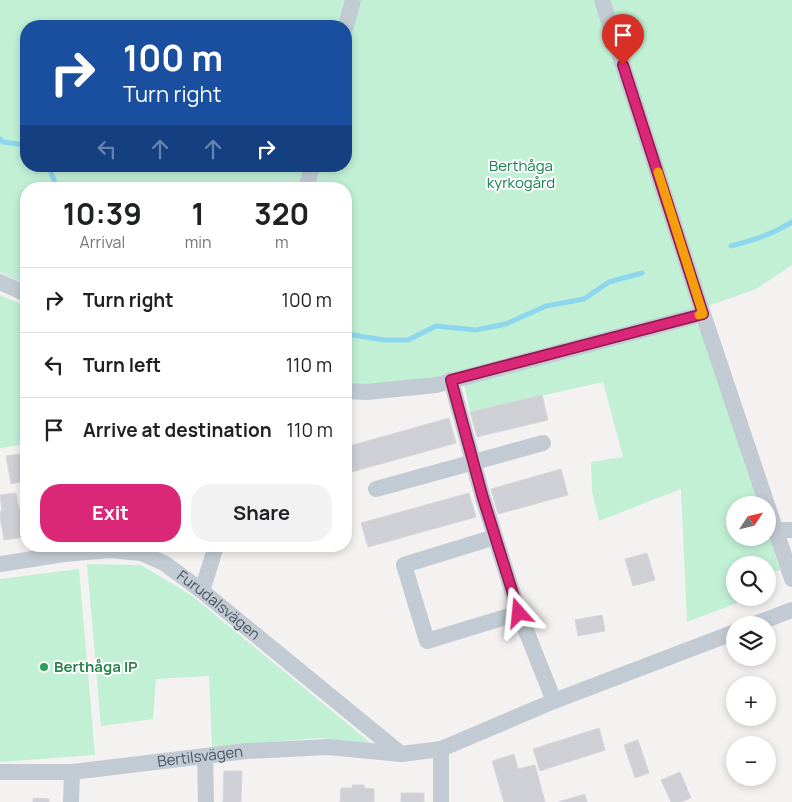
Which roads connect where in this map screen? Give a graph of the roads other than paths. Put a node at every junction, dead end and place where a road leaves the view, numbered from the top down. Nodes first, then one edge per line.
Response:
1 (353, 0) edge
2 (602, 0) edge
3 (348, 20) edge
4 (0, 282) edge
5 (20, 291) edge
6 (703, 314) junction
7 (451, 380) junction
8 (352, 391) edge
9 (543, 443) dead end
10 (473, 461) junction
11 (376, 488) dead end
12 (784, 530) edge
13 (495, 537) junction
14 (87, 552) edge
15 (131, 552) edge
16 (214, 552) edge
17 (0, 564) edge
18 (792, 579) edge
19 (202, 590) junction
20 (792, 610) edge
21 (519, 613) junction
22 (776, 616) edge
23 (726, 635) edge
24 (554, 701) junction
25 (441, 749) junction
26 (401, 754) junction
27 (205, 756) junction
28 (0, 772) edge
29 (72, 772) junction
30 (71, 802) edge
31 (206, 802) edge
32 (441, 802) edge

1 - 3 street
2 - 6 street
4 - 5 street
6 - 7 street
6 - 12 street
7 - 8 street
7 - 10 street
9 - 10 street
10 - 11 street
10 - 13 street
12 - 18 street
13 - 21 street
13 - 21 street
14 - 17 street, Furudalsvägen
15 - 19 street, Furudalsvägen
16 - 19 street
19 - 26 street, Furudalsvägen
20 - 22 street
21 - 24 street
23 - 24 street, Bertilsvägen
24 - 25 street, Bertilsvägen
25 - 26 street, Bertilsvägen
25 - 32 street
26 - 27 street, Bertilsvägen
27 - 29 street, Bertilsvägen
27 - 31 street
28 - 29 street, Bertilsvägen
29 - 30 street

